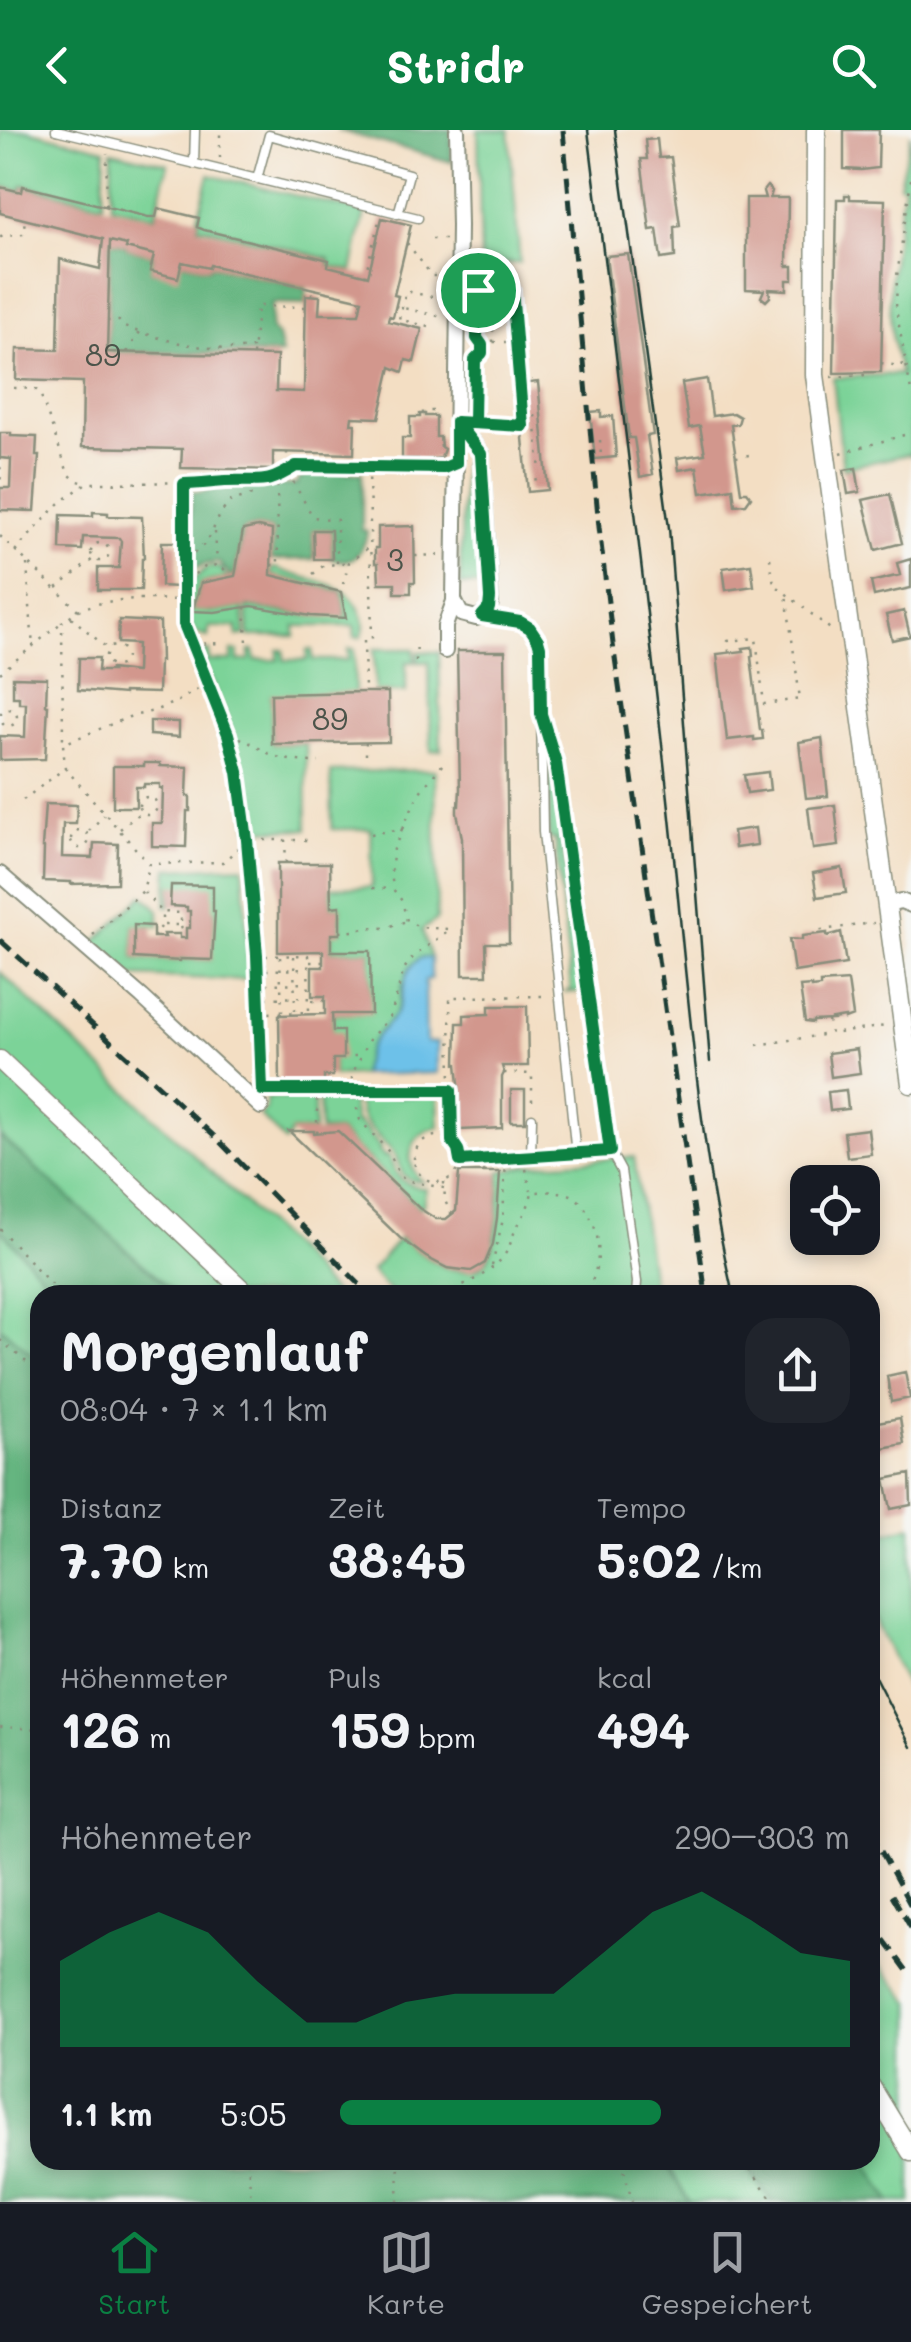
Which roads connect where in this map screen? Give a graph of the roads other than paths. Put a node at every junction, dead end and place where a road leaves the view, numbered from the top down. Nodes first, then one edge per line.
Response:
1 (56, 130) edge
2 (195, 130) edge
3 (457, 130) edge
4 (816, 130) edge
5 (194, 164) junction
6 (257, 179) junction
7 (398, 214) junction
8 (418, 218) dead end
9 (457, 416) junction
10 (454, 600) junction
11 (482, 616) junction
12 (445, 651) dead end
13 (541, 714) junction
14 (0, 874) edge
15 (886, 904) junction
16 (911, 905) edge
17 (0, 1060) edge
18 (911, 1084) edge
19 (262, 1107) dead end
20 (532, 1118) road end
21 (610, 1151) junction
22 (576, 1154) junction
23 (237, 1285) edge
24 (637, 1285) edge
25 (880, 2101) edge
26 (911, 2152) edge

1 - 5 lane
2 - 5 lane
3 - 9 street
4 - 15 street
5 - 6 lane
6 - 7 lane
6 - 7 lane
7 - 8 lane
9 - 10 street
9 - 11 street
10 - 11 street
10 - 12 street
11 - 13 lane
13 - 21 lane
13 - 22 lane
14 - 19 street
15 - 16 street
15 - 18 street
17 - 23 street
20 - 22 lane
21 - 22 lane
21 - 24 lane
25 - 26 street

